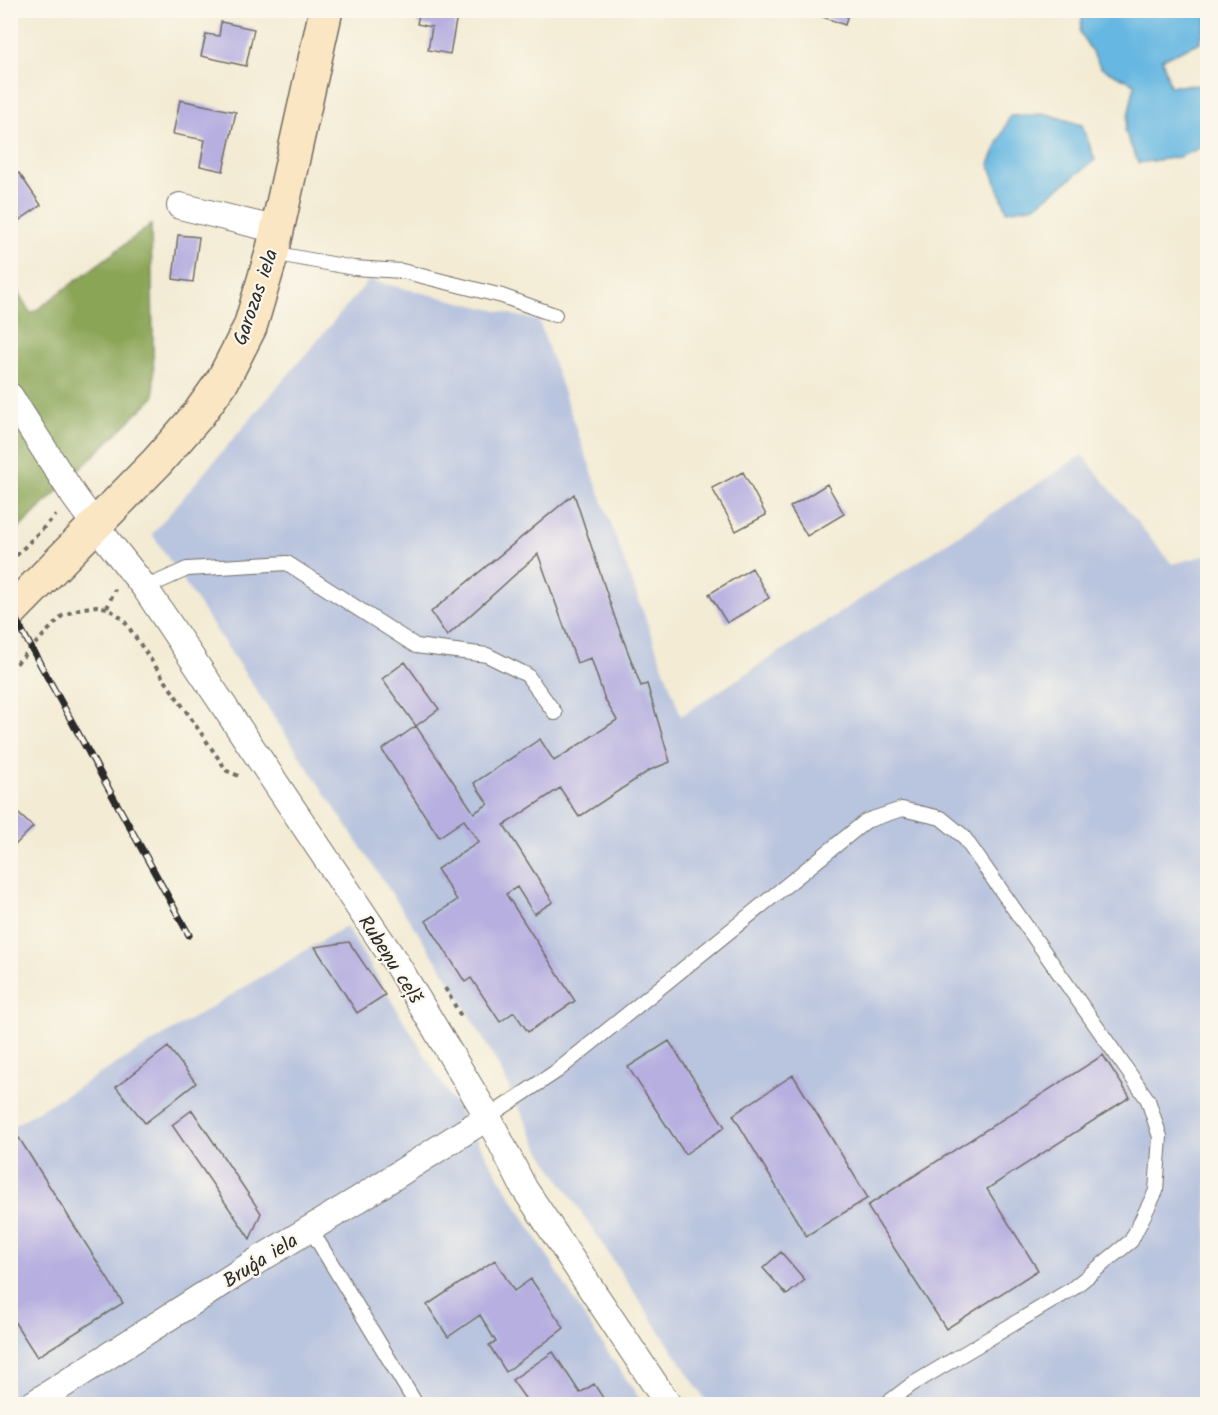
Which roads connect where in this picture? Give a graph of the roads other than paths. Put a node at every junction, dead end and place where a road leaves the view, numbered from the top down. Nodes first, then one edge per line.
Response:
1 (326, 10) edge
2 (180, 206) dead end
3 (275, 241) junction
4 (555, 315) dead end
5 (10, 396) edge
6 (96, 526) junction
7 (145, 588) junction
8 (10, 612) edge
9 (555, 713) dead end
10 (488, 1117) junction
11 (310, 1228) junction
12 (33, 1404) edge
13 (416, 1404) edge
14 (668, 1404) edge
15 (886, 1404) edge

1 - 3 main road, Garozas iela
2 - 3 street
3 - 4 lane
3 - 6 main road, Garozas iela
5 - 6 street, Rubeņu ceļš
6 - 7 street, Rubeņu ceļš
6 - 8 main road, Garozas iela
7 - 9 lane
7 - 10 street, Rubeņu ceļš
10 - 11 street, Bruģa iela
10 - 14 street, Rubeņu ceļš
10 - 15 lane
11 - 12 street, Bruģa iela
11 - 13 lane

